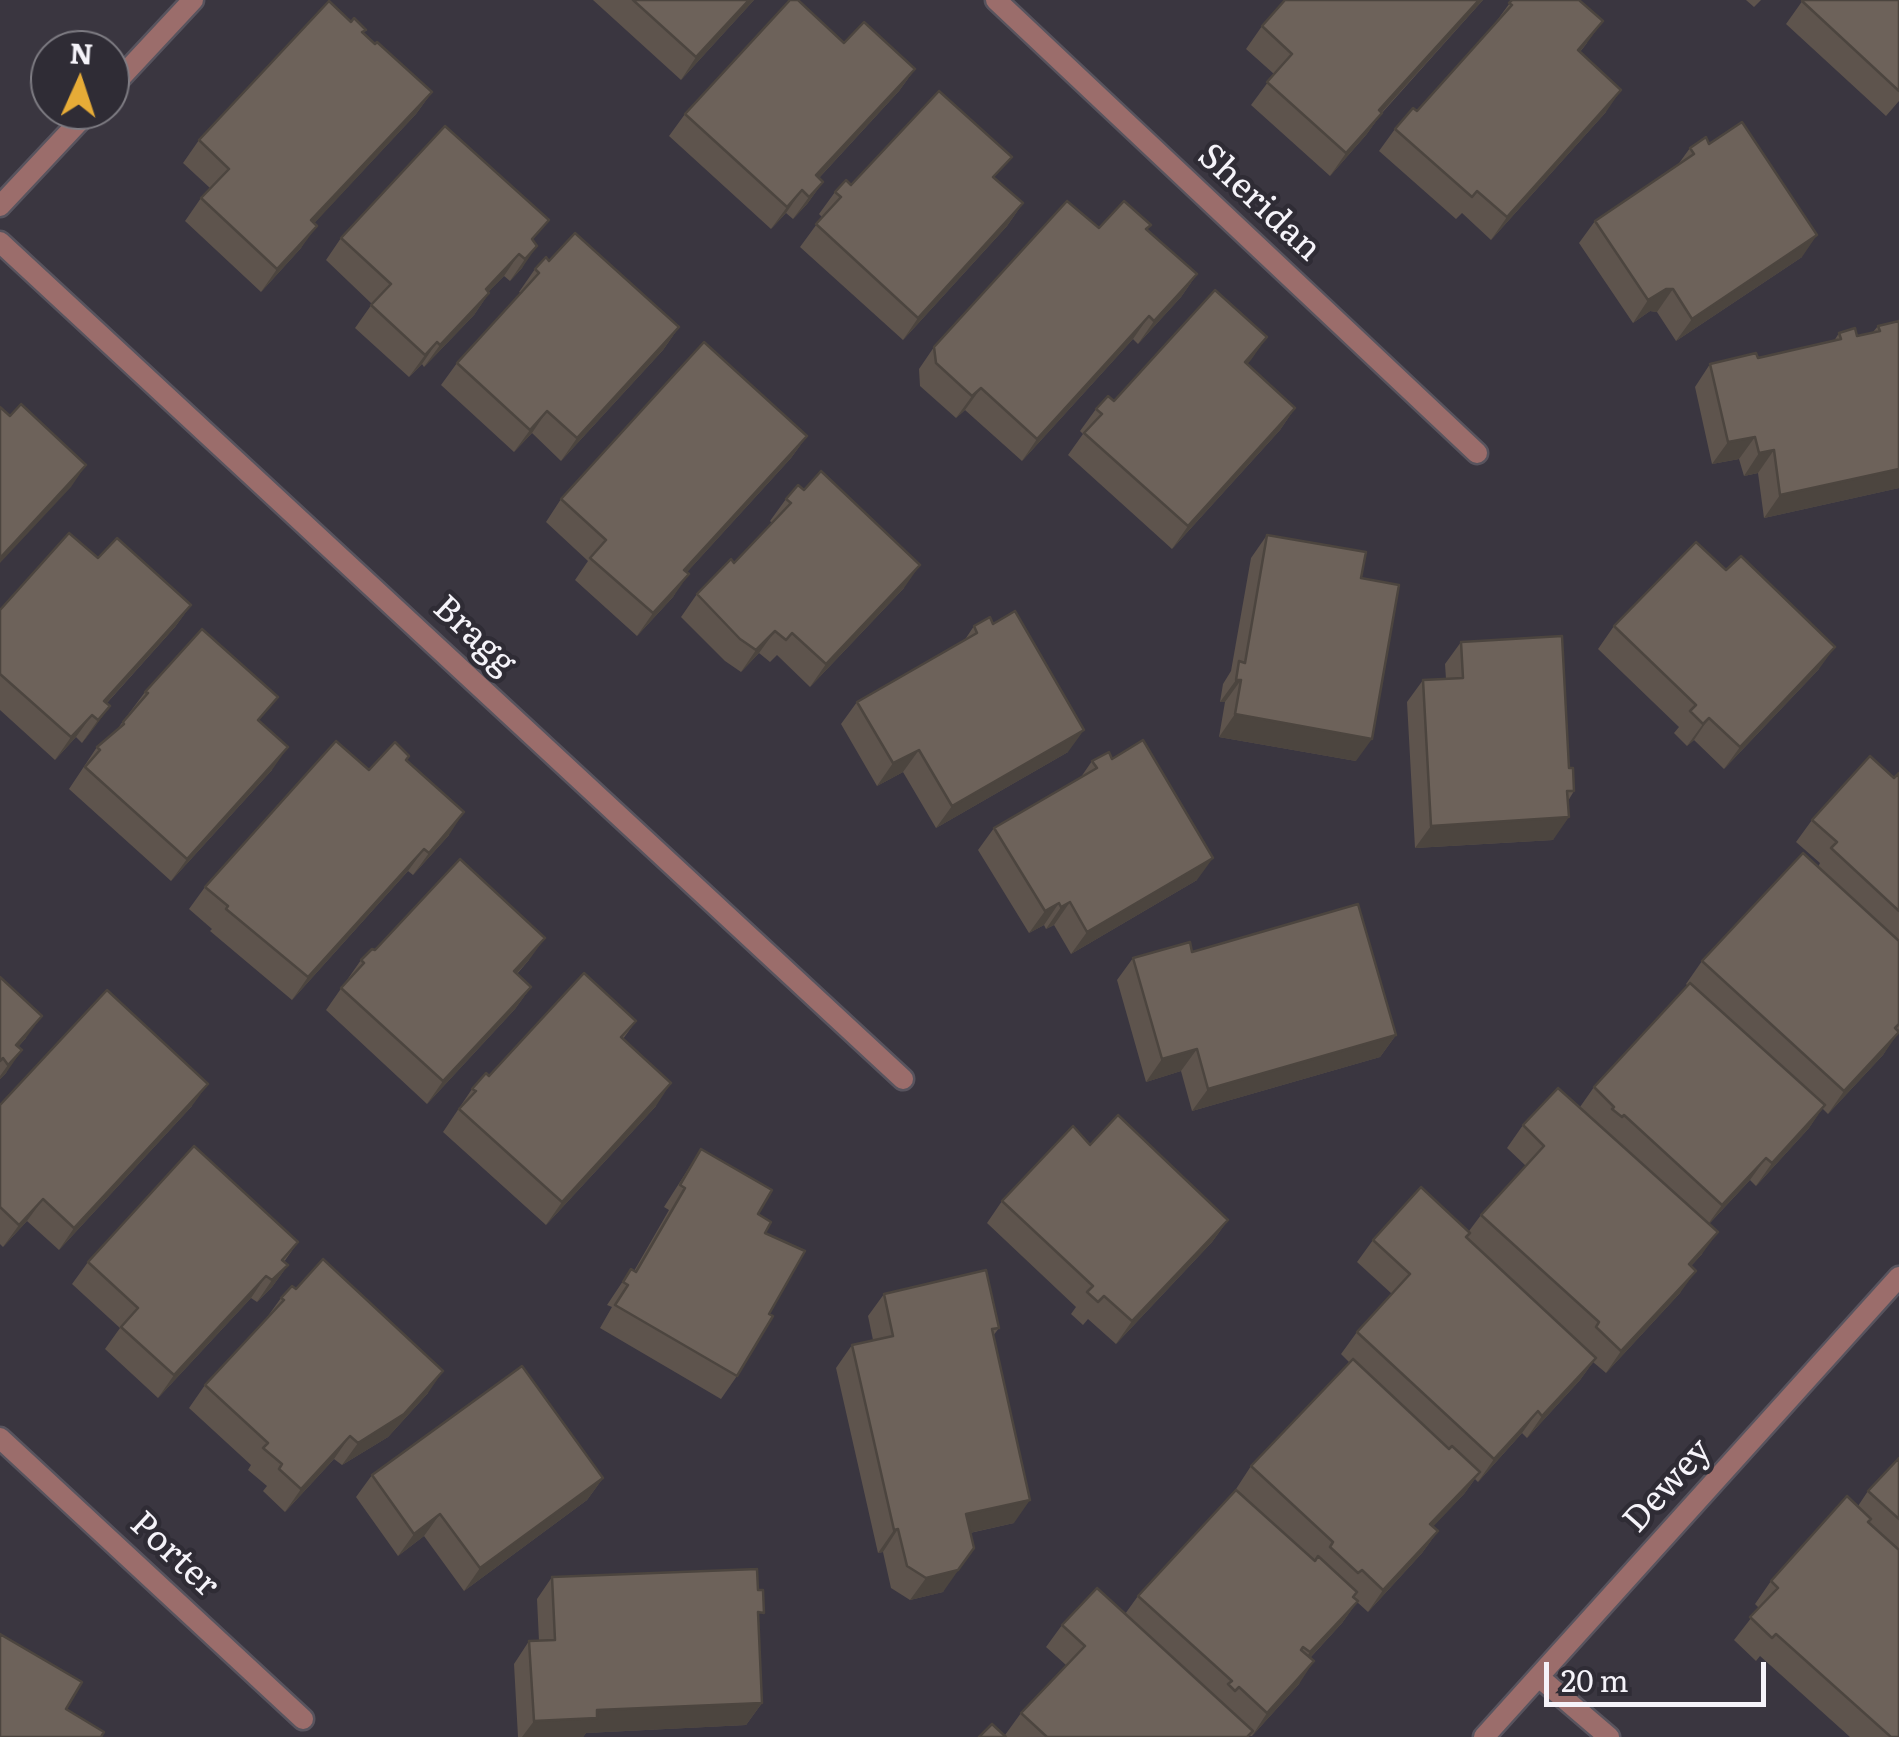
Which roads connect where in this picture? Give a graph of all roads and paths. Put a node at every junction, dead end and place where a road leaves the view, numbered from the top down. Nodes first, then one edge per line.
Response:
1 (193, 0) edge
2 (996, 0) edge
3 (130, 68) edge
4 (71, 130) edge
5 (0, 206) edge
6 (0, 242) edge
7 (1477, 453) dead end
8 (903, 1079) dead end
9 (1899, 1277) edge
10 (0, 1438) edge
11 (1540, 1678) junction
12 (303, 1720) dead end
13 (1484, 1737) edge
14 (1609, 1737) edge

1 - 3 street
2 - 7 street, Sheridan
4 - 5 street
6 - 8 street, Bragg
9 - 11 street, Dewey
10 - 12 street, Porter
11 - 13 street, Dewey
11 - 14 street

